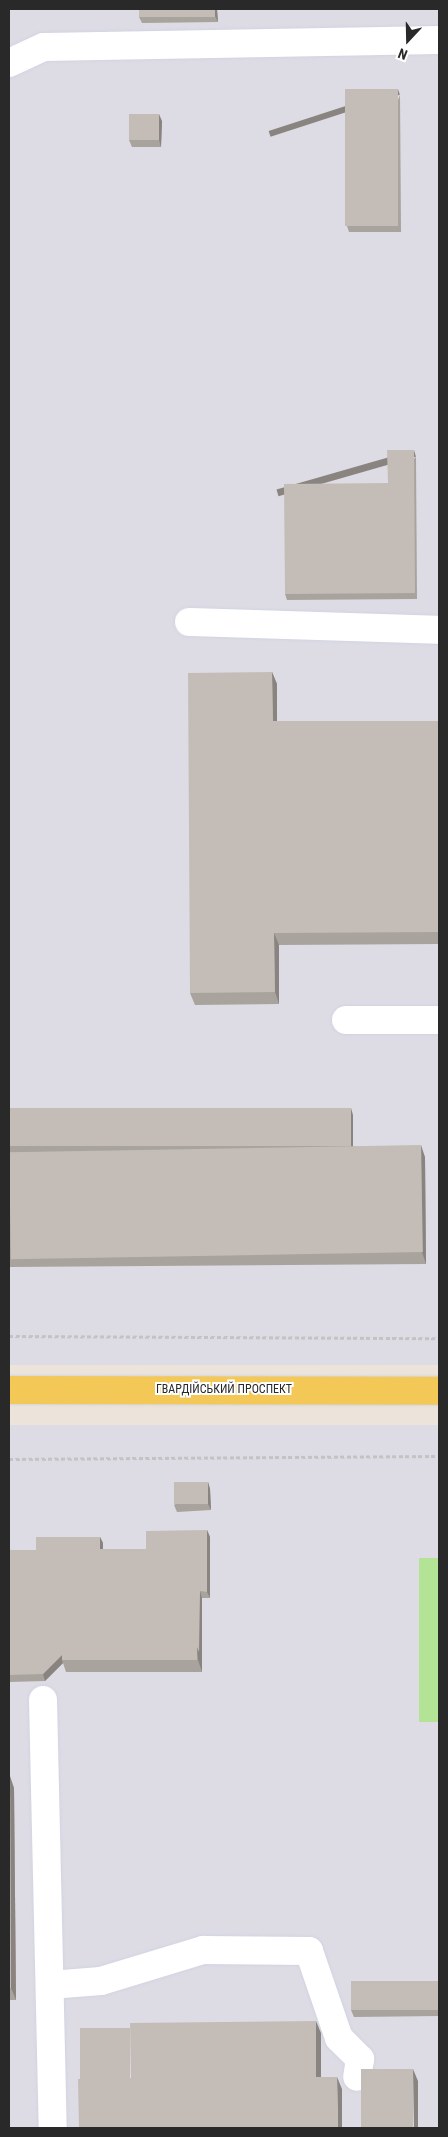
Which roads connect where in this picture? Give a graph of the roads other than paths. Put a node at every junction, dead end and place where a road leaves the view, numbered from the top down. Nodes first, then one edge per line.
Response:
1 (439, 40) edge
2 (9, 63) edge
3 (189, 622) dead end
4 (439, 630) edge
5 (346, 1020) dead end
6 (439, 1020) edge
7 (9, 1390) edge
8 (439, 1391) edge
9 (43, 1700) dead end
10 (50, 1985) junction
11 (357, 2077) dead end
12 (53, 2128) edge

1 - 2 lane
3 - 4 lane
5 - 6 lane
7 - 8 main road, ГВАРДІЙСЬКИЙ ПРОСПЕКТ
9 - 10 lane
10 - 11 lane
10 - 12 lane

